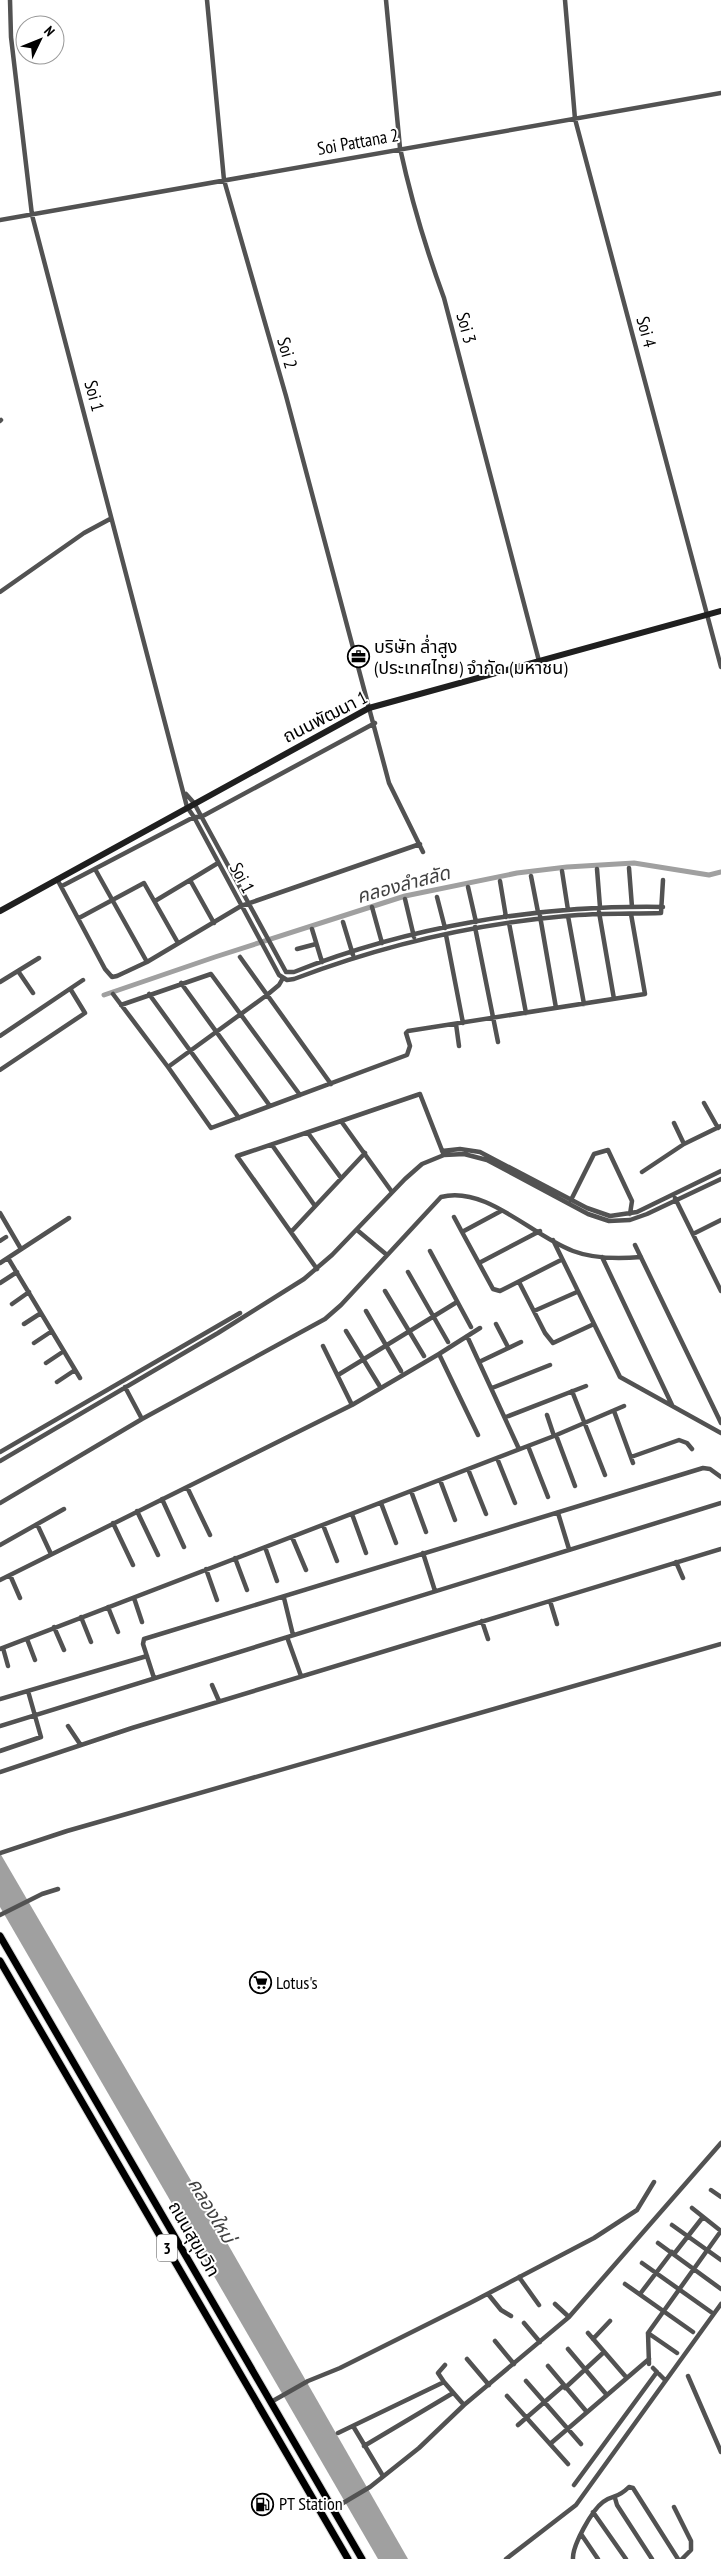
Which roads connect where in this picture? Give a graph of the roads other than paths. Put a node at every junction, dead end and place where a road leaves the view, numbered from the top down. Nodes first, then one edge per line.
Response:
1 (10, 0) edge
2 (208, 0) edge
3 (386, 0) edge
4 (565, 0) edge
5 (721, 93) edge
6 (575, 119) junction
7 (400, 148) junction
8 (224, 180) junction
9 (32, 215) junction
10 (0, 220) edge
11 (110, 519) junction
12 (0, 592) edge
13 (721, 611) edge
14 (706, 614) junction
15 (539, 661) junction
16 (721, 667) edge
17 (369, 708) junction
18 (375, 723) junction
19 (185, 793) junction
20 (194, 803) junction
21 (186, 807) junction
22 (194, 817) junction
23 (201, 817) junction
24 (420, 844) junction
25 (423, 852) dead end
26 (218, 863) junction
27 (628, 868) dead end
28 (597, 869) dead end
29 (95, 870) junction
30 (562, 870) dead end
31 (531, 876) dead end
32 (57, 880) junction
33 (190, 880) junction
34 (663, 880) dead end
35 (500, 881) dead end
36 (62, 886) junction
37 (468, 887) dead end
38 (437, 897) dead end
39 (405, 898) dead end
40 (112, 899) junction
41 (155, 901) junction
42 (248, 904) junction
43 (241, 906) junction
44 (372, 907) dead end
45 (600, 907) junction
46 (632, 907) junction
47 (663, 907) junction
48 (0, 912) edge
49 (538, 912) junction
50 (569, 914) junction
51 (632, 914) junction
52 (601, 915) junction
53 (506, 917) junction
54 (79, 918) junction
55 (538, 919) junction
56 (343, 922) dead end
57 (476, 922) junction
58 (214, 923) junction
59 (507, 924) junction
60 (445, 928) junction
61 (476, 928) junction
62 (312, 929) dead end
63 (413, 935) junction
64 (446, 935) junction
65 (415, 941) junction
66 (178, 943) junction
67 (316, 944) junction
68 (382, 944) junction
69 (297, 949) dead end
70 (352, 953) junction
71 (240, 957) dead end
72 (39, 958) dead end
73 (355, 958) junction
74 (147, 962) junction
75 (322, 962) junction
76 (18, 971) junction
77 (286, 972) junction
78 (281, 977) junction
79 (83, 980) dead end
80 (0, 982) edge
81 (181, 983) junction
82 (71, 990) junction
83 (33, 993) dead end
84 (113, 994) dead end
85 (150, 994) junction
86 (267, 995) junction
87 (615, 999) junction
88 (585, 1004) junction
89 (120, 1005) junction
90 (555, 1008) junction
91 (525, 1013) junction
92 (242, 1014) junction
93 (495, 1017) junction
94 (463, 1023) junction
95 (456, 1024) junction
96 (218, 1031) junction
97 (0, 1036) edge
98 (498, 1042) dead end
99 (460, 1046) dead end
100 (191, 1051) junction
101 (168, 1066) junction
102 (0, 1070) edge
103 (331, 1084) junction
104 (300, 1095) junction
105 (704, 1103) dead end
106 (270, 1106) junction
107 (239, 1118) junction
108 (341, 1121) junction
109 (674, 1123) dead end
110 (719, 1127) edge
111 (308, 1133) junction
112 (684, 1144) junction
113 (272, 1145) junction
114 (365, 1153) junction
115 (443, 1153) junction
116 (721, 1171) edge
117 (642, 1172) dead end
118 (341, 1178) junction
119 (721, 1179) edge
120 (543, 1184) junction
121 (541, 1190) junction
122 (392, 1192) junction
123 (673, 1194) junction
124 (676, 1199) junction
125 (571, 1200) junction
126 (315, 1206) junction
127 (500, 1211) junction
128 (0, 1213) edge
129 (630, 1214) junction
130 (454, 1217) dead end
131 (69, 1218) dead end
132 (721, 1220) edge
133 (358, 1231) junction
134 (291, 1232) junction
135 (462, 1232) junction
136 (540, 1232) junction
137 (693, 1234) junction
138 (6, 1237) dead end
139 (553, 1240) junction
140 (0, 1241) edge
141 (635, 1245) dead end
142 (21, 1249) junction
143 (430, 1251) dead end
144 (387, 1255) junction
145 (602, 1257) junction
146 (641, 1257) junction
147 (8, 1258) junction
148 (561, 1260) junction
149 (0, 1263) edge
150 (479, 1263) junction
151 (318, 1269) junction
152 (17, 1272) junction
153 (408, 1272) dead end
154 (519, 1282) junction
155 (0, 1283) edge
156 (385, 1291) dead end
157 (721, 1291) edge
158 (29, 1292) junction
159 (577, 1292) junction
160 (457, 1302) junction
161 (12, 1304) dead end
162 (366, 1311) dead end
163 (534, 1311) junction
164 (41, 1313) junction
165 (240, 1313) dead end
166 (433, 1316) junction
167 (231, 1321) junction
168 (24, 1324) dead end
169 (496, 1324) dead end
170 (594, 1324) junction
171 (470, 1327) dead end
172 (480, 1328) dead end
173 (52, 1331) junction
174 (346, 1331) dead end
175 (410, 1331) junction
176 (467, 1336) junction
177 (448, 1342) dead end
178 (521, 1342) dead end
179 (34, 1343) dead end
180 (386, 1345) junction
181 (323, 1346) dead end
182 (508, 1347) junction
183 (64, 1351) junction
184 (439, 1354) junction
185 (424, 1356) dead end
186 (364, 1360) junction
187 (479, 1362) junction
188 (46, 1363) dead end
189 (151, 1364) junction
190 (550, 1365) dead end
191 (156, 1369) junction
192 (75, 1370) junction
193 (401, 1371) dead end
194 (338, 1375) junction
195 (80, 1378) dead end
196 (57, 1382) dead end
197 (378, 1384) dead end
198 (586, 1386) dead end
199 (492, 1388) junction
200 (126, 1389) junction
201 (572, 1391) junction
202 (352, 1405) junction
203 (624, 1406) dead end
204 (672, 1406) junction
205 (72, 1409) junction
206 (614, 1411) junction
207 (76, 1415) junction
208 (547, 1415) dead end
209 (506, 1417) junction
210 (142, 1420) junction
211 (584, 1423) junction
212 (721, 1423) edge
213 (721, 1433) edge
214 (478, 1435) dead end
215 (555, 1436) junction
216 (528, 1446) junction
217 (692, 1448) dead end
218 (519, 1450) junction
219 (0, 1452) edge
220 (496, 1458) junction
221 (0, 1459) edge
222 (468, 1469) junction
223 (605, 1475) dead end
224 (721, 1477) edge
225 (440, 1480) junction
226 (575, 1486) dead end
227 (187, 1487) junction
228 (411, 1491) junction
229 (548, 1497) dead end
230 (162, 1499) junction
231 (0, 1503) edge
232 (381, 1503) junction
233 (515, 1503) dead end
234 (721, 1503) edge
235 (64, 1509) dead end
236 (137, 1511) junction
237 (558, 1513) junction
238 (352, 1514) junction
239 (486, 1514) dead end
240 (455, 1520) dead end
241 (113, 1523) junction
242 (37, 1524) junction
243 (323, 1525) junction
244 (426, 1532) dead end
245 (210, 1535) dead end
246 (292, 1537) junction
247 (396, 1543) dead end
248 (0, 1545) edge
249 (184, 1547) dead end
250 (265, 1547) junction
251 (569, 1549) junction
252 (721, 1549) edge
253 (366, 1553) dead end
254 (423, 1553) junction
255 (51, 1554) junction
256 (158, 1555) dead end
257 (235, 1558) junction
258 (337, 1561) dead end
259 (676, 1562) junction
260 (133, 1565) dead end
261 (206, 1569) junction
262 (306, 1570) dead end
263 (10, 1575) junction
264 (683, 1578) dead end
265 (0, 1580) edge
266 (277, 1581) dead end
267 (247, 1590) dead end
268 (435, 1591) junction
269 (20, 1598) dead end
270 (134, 1598) junction
271 (284, 1598) junction
272 (217, 1600) dead end
273 (550, 1601) junction
274 (108, 1607) junction
275 (82, 1617) junction
276 (482, 1621) junction
277 (142, 1622) dead end
278 (557, 1624) dead end
279 (54, 1627) junction
280 (118, 1632) dead end
281 (294, 1635) junction
282 (287, 1637) junction
283 (27, 1639) junction
284 (488, 1639) dead end
285 (91, 1642) dead end
286 (721, 1644) edge
287 (1, 1648) edge
288 (64, 1650) dead end
289 (147, 1656) junction
290 (35, 1660) dead end
291 (8, 1666) dead end
292 (300, 1676) junction
293 (154, 1678) junction
294 (212, 1685) dead end
295 (28, 1691) junction
296 (0, 1699) edge
297 (219, 1701) junction
298 (35, 1716) junction
299 (0, 1726) edge
300 (68, 1726) dead end
301 (80, 1744) junction
302 (0, 1751) edge
303 (0, 1772) edge
304 (2, 1852) edge
305 (58, 1889) dead end
306 (0, 1914) edge
307 (0, 1936) edge
308 (0, 1960) edge
309 (721, 2143) edge
310 (654, 2182) dead end
311 (711, 2190) dead end
312 (721, 2198) edge
313 (692, 2208) dead end
314 (703, 2216) junction
315 (672, 2225) dead end
316 (721, 2231) edge
317 (687, 2236) junction
318 (658, 2243) dead end
319 (707, 2250) junction
320 (673, 2253) junction
321 (721, 2260) edge
322 (642, 2263) dead end
323 (694, 2268) junction
324 (656, 2273) junction
325 (519, 2277) junction
326 (625, 2284) dead end
327 (679, 2289) junction
328 (721, 2289) edge
329 (488, 2294) junction
330 (640, 2294) junction
331 (539, 2304) dead end
332 (555, 2304) dead end
333 (721, 2304) edge
334 (663, 2310) junction
335 (710, 2312) dead end
336 (511, 2316) dead end
337 (569, 2317) junction
338 (610, 2321) dead end
339 (524, 2323) dead end
340 (693, 2332) dead end
341 (588, 2333) dead end
342 (648, 2333) junction
343 (593, 2339) junction
344 (496, 2341) dead end
345 (540, 2342) junction
346 (568, 2349) dead end
347 (604, 2352) junction
348 (678, 2353) dead end
349 (468, 2359) dead end
350 (514, 2364) junction
351 (445, 2365) dead end
352 (548, 2366) dead end
353 (652, 2366) junction
354 (585, 2370) junction
355 (688, 2376) dead end
356 (626, 2377) junction
357 (665, 2380) junction
358 (526, 2381) dead end
359 (444, 2382) junction
360 (489, 2385) junction
361 (564, 2387) junction
362 (453, 2393) junction
363 (606, 2394) junction
364 (508, 2396) dead end
365 (271, 2402) junction
366 (545, 2402) junction
367 (464, 2405) junction
368 (586, 2411) junction
369 (527, 2417) junction
370 (518, 2424) dead end
371 (353, 2426) junction
372 (568, 2429) junction
373 (338, 2433) dead end
374 (550, 2444) junction
375 (581, 2444) dead end
376 (364, 2446) junction
377 (721, 2452) edge
378 (568, 2464) dead end
379 (383, 2476) junction
380 (574, 2485) dead end
381 (615, 2498) junction
382 (674, 2507) dead end
383 (333, 2509) junction
384 (593, 2512) junction
385 (343, 2527) junction
386 (333, 2533) junction
387 (582, 2534) junction
388 (348, 2559) edge
389 (362, 2559) edge
390 (506, 2559) edge
391 (573, 2559) edge
392 (598, 2559) edge
393 (626, 2559) edge
394 (652, 2559) edge
395 (678, 2559) edge
396 (682, 2559) edge

1 - 9 street, Soi 1
2 - 8 street, Soi 2
3 - 7 street, Soi 3
4 - 6 street, Soi 4
5 - 6 street, Soi Pattana 2
6 - 7 street, Soi Pattana 2
6 - 14 street, Soi 4
7 - 8 street, Soi Pattana 2
7 - 15 street, Soi 3
8 - 9 street, Soi Pattana 2
8 - 17 street, Soi 2
9 - 10 street, Soi Pattana 2
9 - 11 street, Soi 1
11 - 12 street
11 - 19 street, Soi 1
13 - 14 main road, ถนนพัฒนา 1
14 - 15 main road, ถนนพัฒนา 1
14 - 16 street, Soi 4
15 - 17 main road, ถนนพัฒนา 1
17 - 18 street, Soi 2
17 - 20 main road, ถนนพัฒนา 1
18 - 23 street
18 - 24 street, Soi 2
19 - 20 street, Soi 1
19 - 21 street, Soi 1
20 - 21 main road, ถนนพัฒนา 1
20 - 23 street, Soi 1
21 - 22 street, Soi 1
21 - 32 main road, ถนนพัฒนา 1
22 - 23 street
22 - 26 street, Soi 1
22 - 29 street
23 - 42 street, Soi 1
24 - 25 street, Soi 2
24 - 42 street
26 - 33 street
26 - 43 street, Soi 1
27 - 46 street
28 - 45 street
29 - 36 street
29 - 40 street
30 - 50 street
31 - 49 street
32 - 36 street
32 - 48 main road, ถนนพัฒนา 1
33 - 41 street
33 - 58 street
34 - 47 street
35 - 53 street
36 - 54 street
37 - 57 street
38 - 60 street
39 - 63 street
40 - 41 street
40 - 54 street
40 - 74 street
41 - 66 street
42 - 43 street
42 - 77 street, Soi 1
43 - 58 street
43 - 78 street, Soi 1
44 - 68 street
45 - 46 street
45 - 50 street
45 - 52 street
46 - 47 street
47 - 51 street
49 - 50 street
49 - 53 street
49 - 55 street
50 - 52 street
50 - 55 street
50 - 88 street
51 - 52 street
51 - 87 street
52 - 87 street
53 - 57 street
54 - 74 street
55 - 59 street
55 - 90 street
56 - 70 street
57 - 60 street
57 - 61 street
58 - 66 street
59 - 61 street
59 - 91 street
60 - 63 street
61 - 64 street
61 - 93 street
62 - 67 street
63 - 65 street
63 - 68 street
64 - 65 street
64 - 94 street
65 - 73 street
66 - 74 street
67 - 69 street
67 - 75 street
68 - 70 street
70 - 73 street
70 - 75 street
71 - 86 street
72 - 76 street
73 - 78 street
75 - 77 street
76 - 80 street
76 - 83 street
77 - 78 street
78 - 86 street
79 - 82 street
81 - 85 street
81 - 92 street
81 - 96 street
82 - 97 street
82 - 102 street
84 - 89 street
85 - 89 street
85 - 100 street
86 - 92 street
86 - 103 street
87 - 88 street
88 - 90 street
89 - 101 street
90 - 91 street
91 - 93 street
92 - 96 street
92 - 104 street
93 - 94 street
93 - 98 street
94 - 95 street
95 - 99 street
95 - 103 street
96 - 100 street
96 - 106 street
100 - 101 street
100 - 107 street
101 - 107 street
103 - 104 street
104 - 106 street
105 - 110 street
106 - 107 street
108 - 111 street
108 - 114 street
108 - 115 street
109 - 112 street
110 - 112 street
111 - 113 street
111 - 118 street
112 - 117 street
113 - 126 street
113 - 134 street
114 - 118 street
114 - 122 street
115 - 120 street
115 - 121 street
115 - 122 street
116 - 123 street
118 - 126 street
119 - 124 street
120 - 121 street
120 - 125 street
121 - 124 street
122 - 133 street
123 - 124 street
123 - 129 street
124 - 137 street
125 - 129 street
125 - 129 street
126 - 134 street
127 - 135 street
127 - 136 street
127 - 144 street
128 - 142 street
130 - 135 street
131 - 142 street
132 - 137 street
133 - 144 street
133 - 151 street
134 - 151 street
135 - 150 street
136 - 139 street
136 - 150 street
137 - 157 street
138 - 140 street
139 - 145 street
139 - 148 street
141 - 146 street
142 - 147 street
143 - 160 street
144 - 210 street
145 - 146 street
145 - 204 street
146 - 212 street
147 - 149 street
147 - 152 street
148 - 154 street
148 - 159 street
150 - 154 street
151 - 167 street
152 - 155 street
152 - 158 street
153 - 166 street
154 - 163 street
156 - 175 street
158 - 161 street
158 - 164 street
159 - 163 street
159 - 170 street
160 - 166 street
160 - 171 street
162 - 180 street
163 - 170 street
164 - 168 street
164 - 173 street
165 - 167 street
166 - 175 street
166 - 177 street
167 - 189 street
167 - 191 street
169 - 182 street
170 - 204 street
172 - 176 street
173 - 179 street
173 - 183 street
174 - 186 street
175 - 180 street
175 - 185 street
176 - 184 street
176 - 187 street
178 - 182 street
180 - 186 street
180 - 193 street
181 - 194 street
182 - 187 street
183 - 188 street
183 - 192 street
184 - 202 street
184 - 214 street
186 - 194 street
186 - 197 street
187 - 199 street
189 - 191 street
189 - 205 street
190 - 199 street
191 - 200 street
192 - 195 street
192 - 196 street
194 - 202 street
198 - 201 street
199 - 209 street
200 - 207 street
200 - 210 street
201 - 209 street
201 - 211 street
202 - 227 street
203 - 206 street
204 - 213 street
205 - 207 street
205 - 219 street
206 - 211 street
206 - 217 street
207 - 221 street
208 - 215 street
209 - 218 street
210 - 231 street
211 - 215 street
211 - 223 street
215 - 216 street
215 - 226 street
216 - 218 street
216 - 229 street
218 - 220 street
220 - 222 street
220 - 233 street
222 - 225 street
222 - 239 street
224 - 237 street
225 - 228 street
225 - 240 street
227 - 230 street
227 - 245 street
228 - 232 street
228 - 244 street
230 - 236 street
230 - 249 street
232 - 238 street
232 - 247 street
234 - 251 street
235 - 242 street
236 - 241 street
236 - 256 street
237 - 251 street
237 - 254 street
238 - 243 street
238 - 253 street
241 - 255 street
241 - 260 street
242 - 248 street
242 - 255 street
243 - 246 street
243 - 258 street
246 - 250 street
246 - 262 street
250 - 257 street
250 - 266 street
251 - 268 street
252 - 259 street
254 - 268 street
254 - 271 street
255 - 263 street
257 - 261 street
257 - 267 street
259 - 264 street
259 - 273 street
261 - 270 street
261 - 272 street
263 - 265 street
263 - 269 street
268 - 281 street
270 - 274 street
270 - 277 street
271 - 281 street
271 - 289 street
273 - 276 street
273 - 278 street
274 - 275 street
274 - 280 street
275 - 279 street
275 - 285 street
276 - 284 street
276 - 292 street
279 - 283 street
279 - 288 street
281 - 282 street
282 - 292 street
282 - 293 street
283 - 287 street
283 - 290 street
286 - 304 street
287 - 291 street
289 - 293 street
289 - 295 street
292 - 297 street
293 - 298 street
294 - 297 street
295 - 296 street
295 - 298 street
297 - 301 street
298 - 299 street
298 - 302 street
300 - 301 street
301 - 303 street
305 - 306 street
307 - 365 highway, ถนนสุขุมวิท / 3
308 - 386 highway, ถนนสุขุมวิท / 3
309 - 337 street
310 - 325 street
311 - 312 street
313 - 314 street
314 - 316 street
314 - 317 street
315 - 317 street
316 - 319 street
317 - 319 street
317 - 320 street
318 - 320 street
319 - 321 street
319 - 323 street
320 - 323 street
320 - 324 street
322 - 324 street
323 - 327 street
323 - 328 street
324 - 327 street
324 - 330 street
325 - 329 street
325 - 331 street
326 - 330 street
327 - 334 street
327 - 335 street
329 - 336 street
329 - 365 street
330 - 334 street
332 - 337 street
333 - 357 street
334 - 340 street
334 - 342 street
337 - 345 street
338 - 343 street
339 - 345 street
341 - 343 street
342 - 348 street
342 - 353 street
343 - 347 street
344 - 350 street
345 - 350 street
346 - 354 street
347 - 354 street
347 - 356 street
349 - 360 street
350 - 360 street
351 - 359 street
352 - 361 street
353 - 356 street
353 - 357 street
353 - 380 street
354 - 361 street
354 - 363 street
355 - 377 street
356 - 363 street
357 - 390 street
358 - 366 street
359 - 362 street
359 - 371 street
360 - 367 street
361 - 366 street
361 - 368 street
362 - 367 street
362 - 376 street
363 - 368 street
364 - 369 street
365 - 383 highway, ถนนสุขุมวิท / 3
366 - 369 street
366 - 372 street
367 - 379 street
368 - 372 street
369 - 370 street
369 - 374 street
371 - 373 street
371 - 376 street
372 - 374 street
372 - 375 street
374 - 378 street
376 - 379 street
379 - 383 street
381 - 384 street
381 - 394 street
381 - 395 street
382 - 396 street
383 - 385 highway, ถนนสุขุมวิท / 3
384 - 387 street
384 - 393 street
385 - 386 highway
385 - 389 highway, ถนนสุขุมวิท / 3
386 - 388 highway, ถนนสุขุมวิท / 3
387 - 391 street
387 - 392 street

